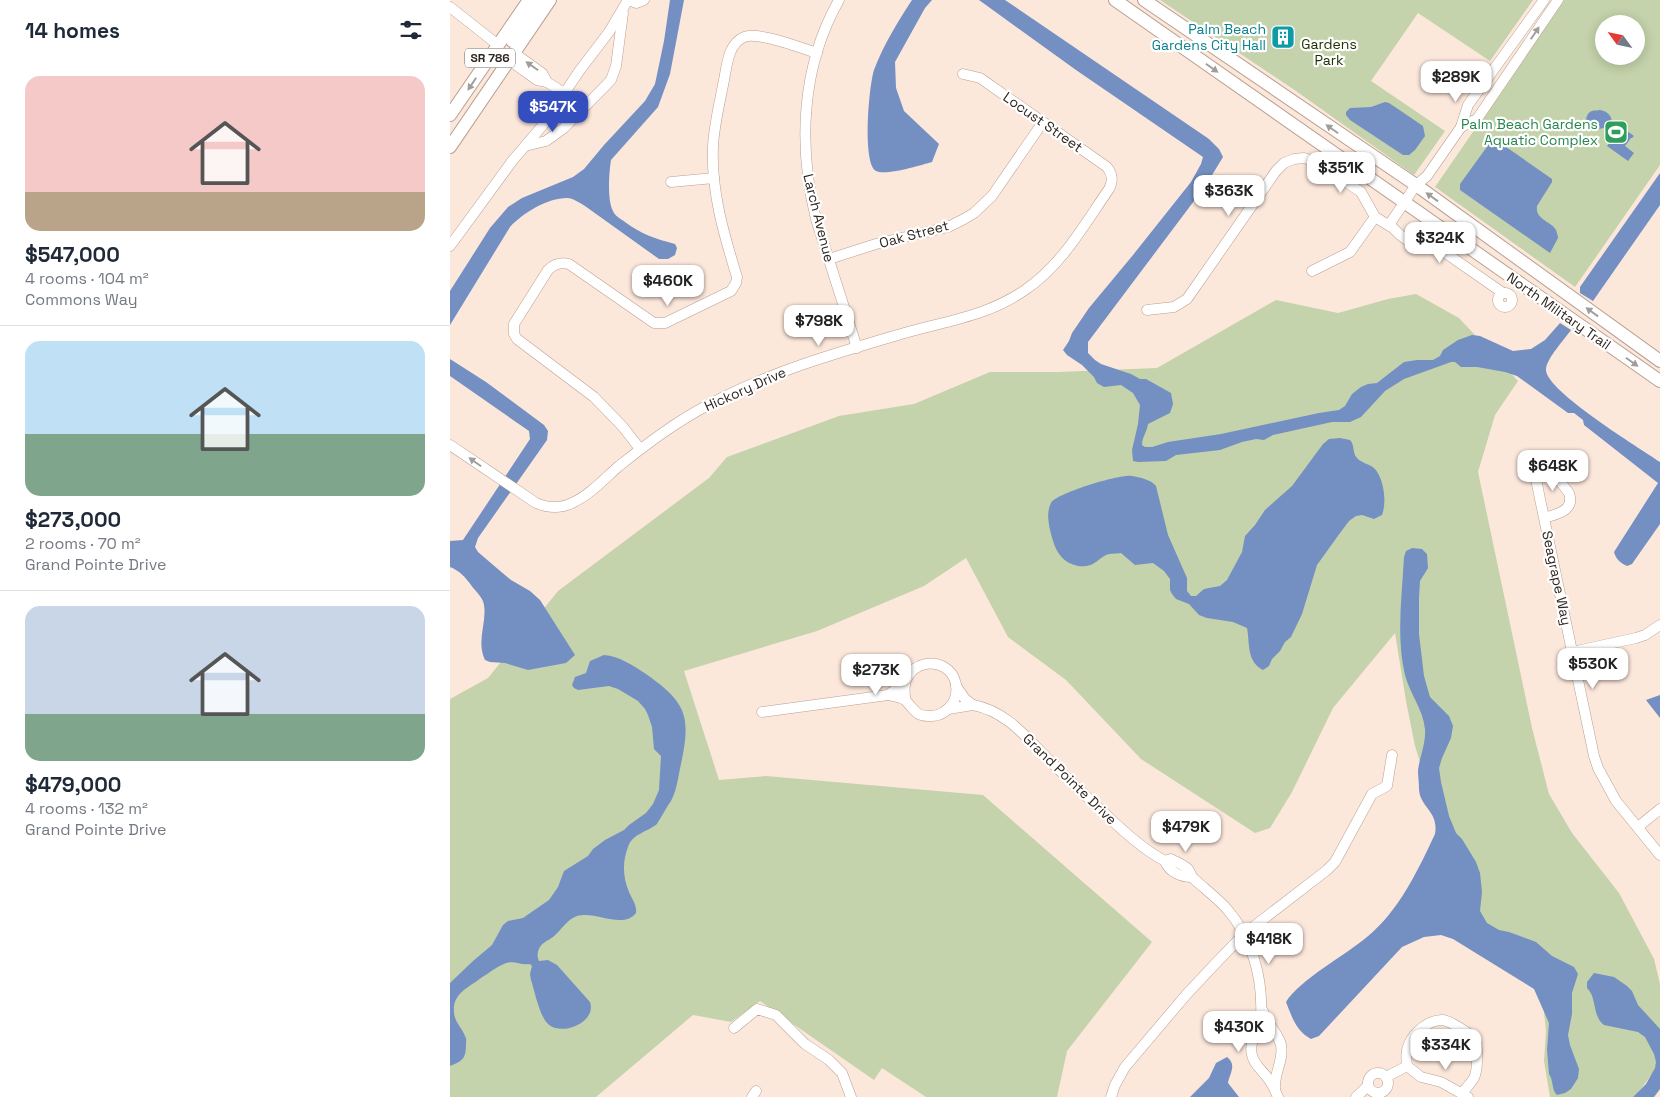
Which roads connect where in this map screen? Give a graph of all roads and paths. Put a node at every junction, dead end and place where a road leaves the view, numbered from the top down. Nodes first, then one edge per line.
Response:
1 (529, 0) edge
2 (540, 0) edge
3 (550, 0) edge
4 (644, 0) edge
5 (839, 0) edge
6 (1115, 0) edge
7 (1144, 0) edge
8 (1544, 0) edge
9 (1558, 0) edge
10 (626, 2) edge
11 (450, 7) edge
12 (498, 46) junction
13 (817, 53) junction
14 (511, 57) junction
15 (962, 74) dead end
16 (564, 94) junction
17 (450, 115) edge
18 (1043, 122) junction
19 (1461, 127) junction
20 (452, 144) edge
21 (525, 146) junction
22 (714, 178) junction
23 (671, 182) dead end
24 (1112, 182) joint
25 (1416, 186) junction
26 (1404, 202) junction
27 (1375, 217) junction
28 (1389, 225) junction
29 (450, 246) edge
30 (829, 259) junction
31 (1312, 271) dead end
32 (1503, 293) dead end
33 (1147, 310) dead end
34 (857, 348) junction
35 (1660, 361) edge
36 (1660, 381) edge
37 (450, 445) edge
38 (640, 449) junction
39 (1544, 518) junction
40 (1660, 625) edge
41 (1572, 652) junction
42 (904, 683) junction
43 (956, 686) junction
44 (888, 695) junction
45 (906, 701) junction
46 (973, 705) junction
47 (948, 709) junction
48 (762, 712) dead end
49 (1392, 755) dead end
50 (1660, 809) edge
51 (1638, 827) junction
52 (1660, 855) edge
53 (1244, 934) junction
54 (1261, 1005) junction
55 (734, 1028) dead end
56 (1407, 1066) junction
57 (1386, 1077) junction
58 (1368, 1086) junction
59 (1276, 1093) edge
60 (1465, 1095) edge
61 (850, 1097) edge
62 (1111, 1097) edge
63 (1356, 1097) edge

1 - 12 main road, SR 786
2 - 14 main road
3 - 14 main road, SR 786
4 - 10 street
5 - 13 street, Larch Avenue
6 -> 26 main road, North Military Trail
25 -> 7 main road, North Military Trail
8 - 19 street
19 -> 9 street
10 - 16 street
10 - 21 street
11 - 12 street
12 -> 17 main road, SR 786
12 - 20 main road
13 - 22 street
13 - 30 street, Larch Avenue
14 - 16 street
14 - 20 main road, SR 786
15 - 18 street, Locust Street
16 - 21 street
18 - 24 street, Locust Street
18 - 30 street, Oak Street
19 - 25 street
21 - 29 street
22 - 23 street
22 - 38 street
24 - 34 street, Hickory Drive
25 - 26 street
35 -> 25 main road, North Military Trail
26 - 28 street
26 -> 36 main road, North Military Trail
27 - 28 street
27 - 31 street
27 - 33 street
28 - 32 street
30 - 34 street, Larch Avenue
34 - 38 street, Hickory Drive
38 -> 37 street, Hickory Drive
39 - 39 street, Seagrape Way
39 - 41 street, Seagrape Way
40 - 41 street
41 - 51 street, Seagrape Way
42 - 43 street, Grand Pointe Drive
42 - 44 street, Grand Pointe Drive
42 - 45 street
43 - 46 street, Grand Pointe Drive
43 - 47 street
44 - 45 street, Grand Pointe Drive
44 - 48 street, Grand Pointe Drive
45 - 47 street, Grand Pointe Drive
46 - 47 street, Grand Pointe Drive
46 - 53 street, Grand Pointe Drive
49 - 53 street
50 - 51 street
51 - 52 street, Seagrape Way
53 - 54 street, Grand Pointe Drive
53 - 62 street
54 - 59 street
54 - 59 street
55 - 61 street
56 - 57 street
56 - 60 street
56 - 60 street
57 - 58 street
57 - 58 street
58 - 63 street

